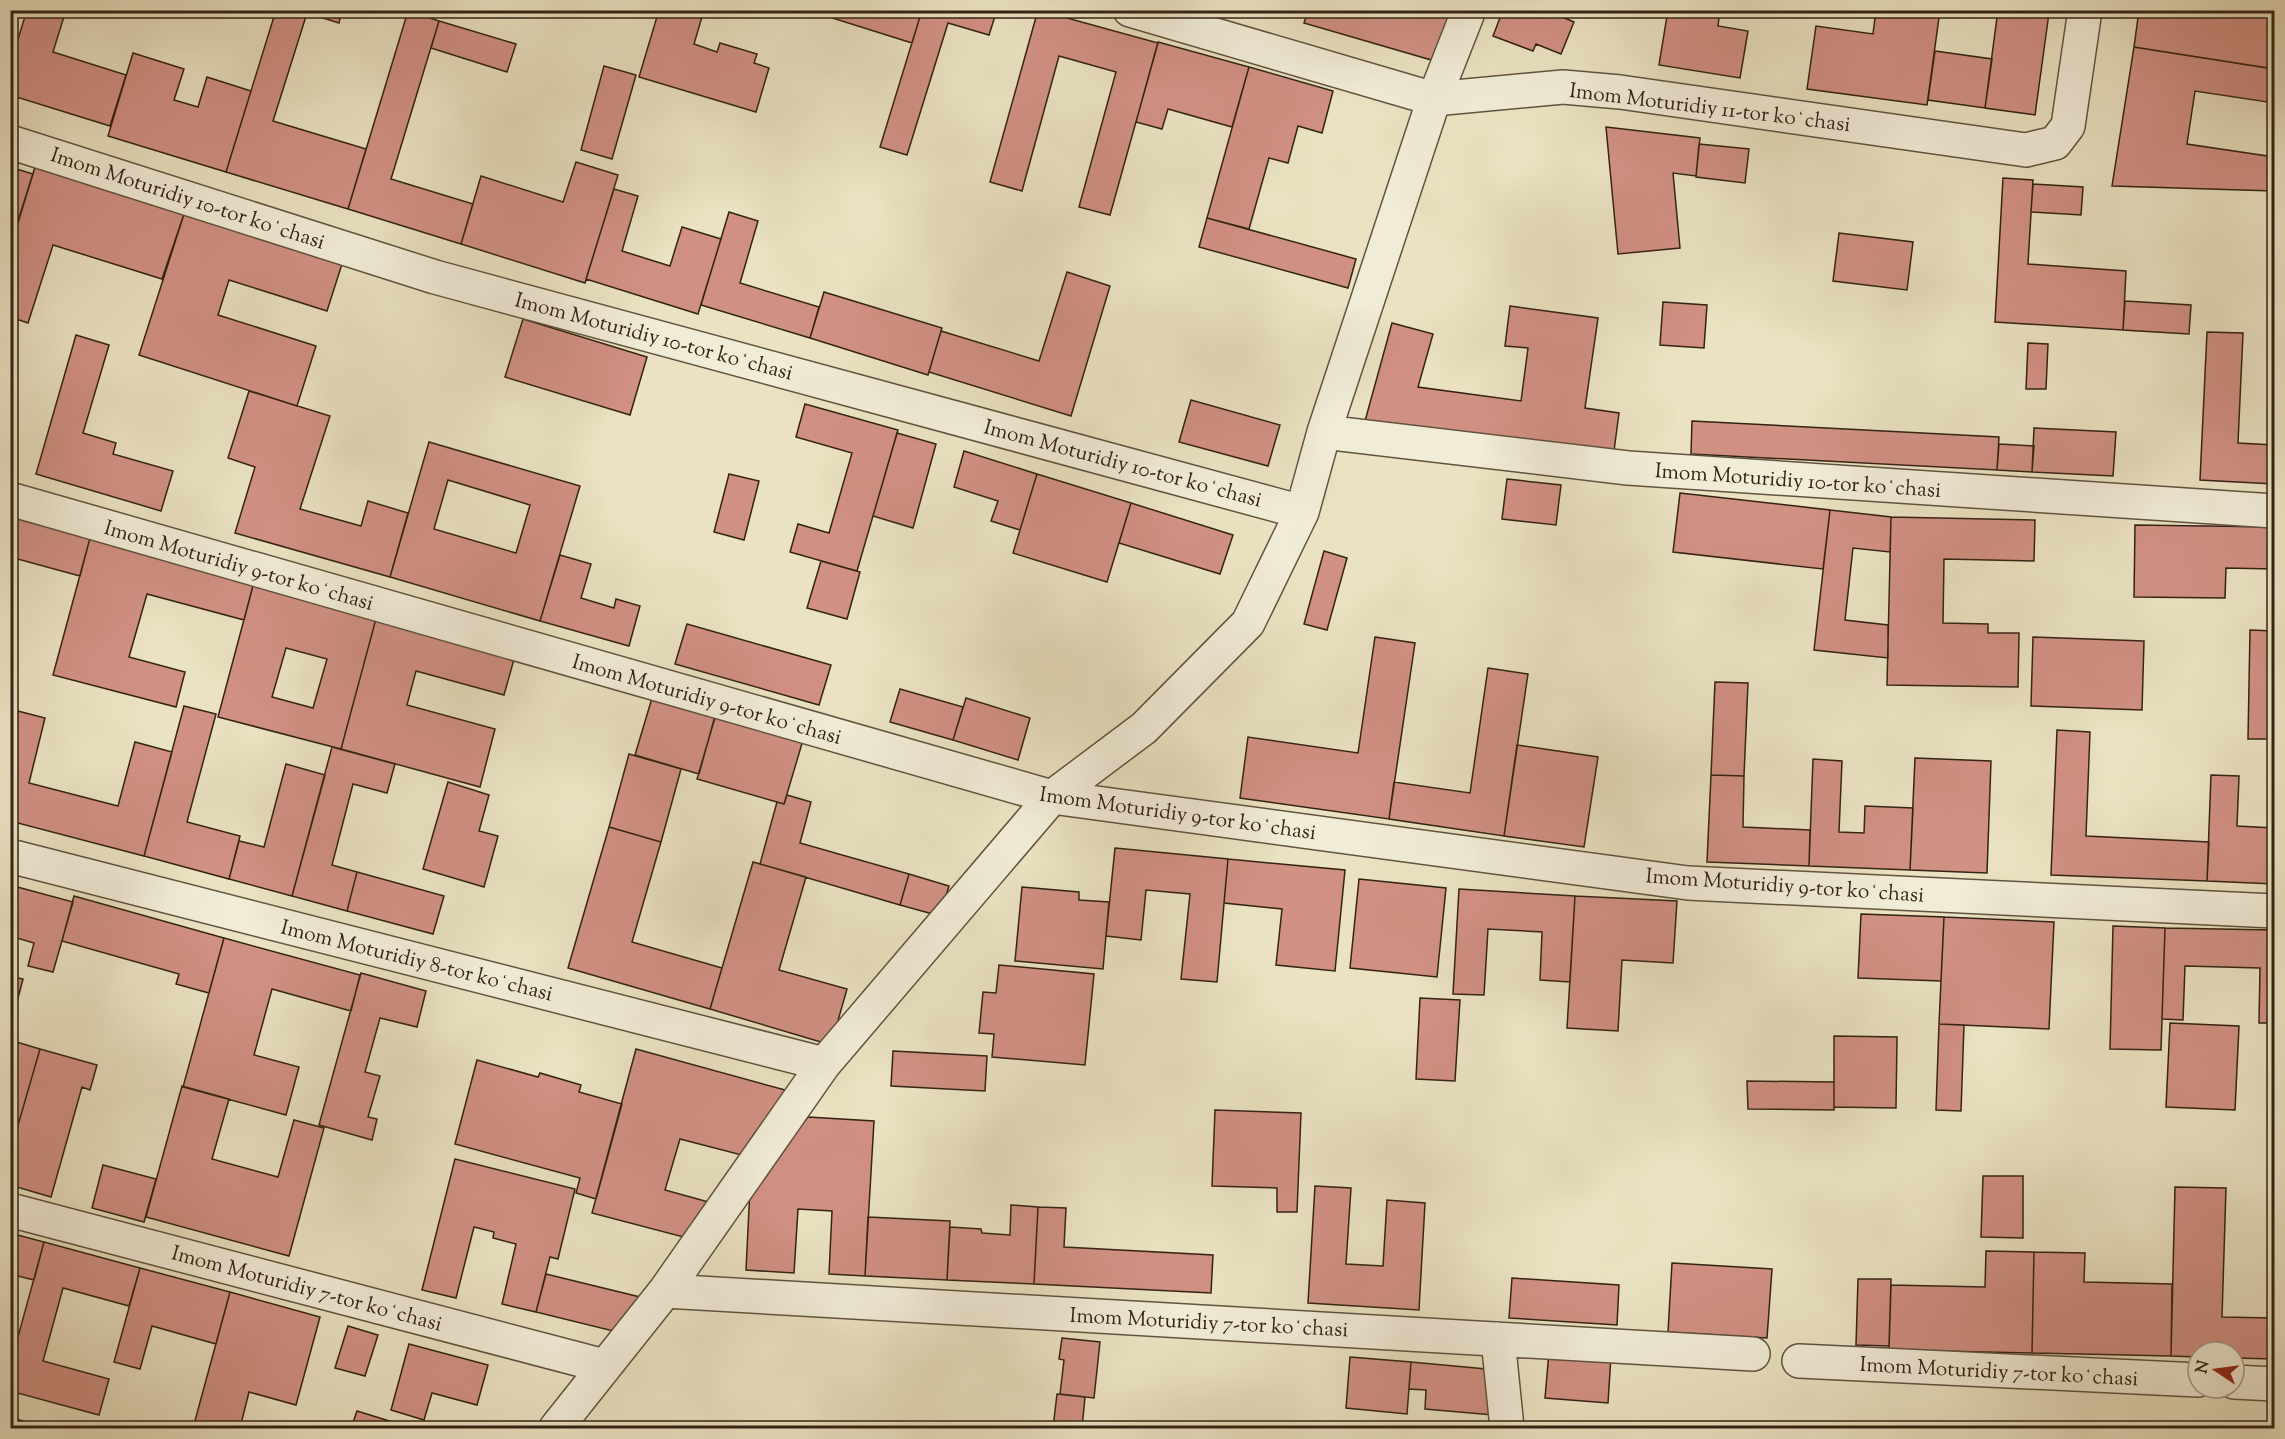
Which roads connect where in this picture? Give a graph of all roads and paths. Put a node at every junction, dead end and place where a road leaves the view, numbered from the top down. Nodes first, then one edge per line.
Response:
1 (1131, 10) edge
2 (1469, 10) edge
3 (2085, 10) edge
4 (1434, 99) junction
5 (10, 142) edge
6 (1324, 432) junction
7 (10, 499) edge
8 (2274, 511) edge
9 (1302, 512) junction
10 (1052, 797) junction
11 (10, 856) edge
12 (2274, 911) edge
13 (824, 1064) junction
14 (10, 1210) edge
15 (665, 1291) junction
16 (1498, 1339) junction
17 (1753, 1353) dead end
18 (1799, 1361) dead end
19 (604, 1366) junction
20 (2186, 1379) edge
21 (2246, 1382) edge
22 (2274, 1383) edge
23 (556, 1428) edge
24 (1507, 1428) edge

1 - 4 street, Imom Moturidiy 11-tor koʻchasi
2 - 4 street
3 - 4 street, Imom Moturidiy 11-tor koʻchasi
4 - 6 street
5 - 9 street, Imom Moturidiy 10-tor koʻchasi
6 - 8 street, Imom Moturidiy 10-tor koʻchasi
6 - 9 street
7 - 10 street, Imom Moturidiy 9-tor koʻchasi
9 - 10 street
10 - 12 street, Imom Moturidiy 9-tor koʻchasi
10 - 13 street
11 - 13 street, Imom Moturidiy 8-tor koʻchasi
13 - 15 street
14 - 19 street, Imom Moturidiy 7-tor koʻchasi
15 - 16 street, Imom Moturidiy 7-tor koʻchasi
15 - 19 street
16 - 17 street, Imom Moturidiy 7-tor koʻchasi
16 - 24 street
18 - 20 street, Imom Moturidiy 7-tor koʻchasi
19 - 23 street
21 - 22 street

